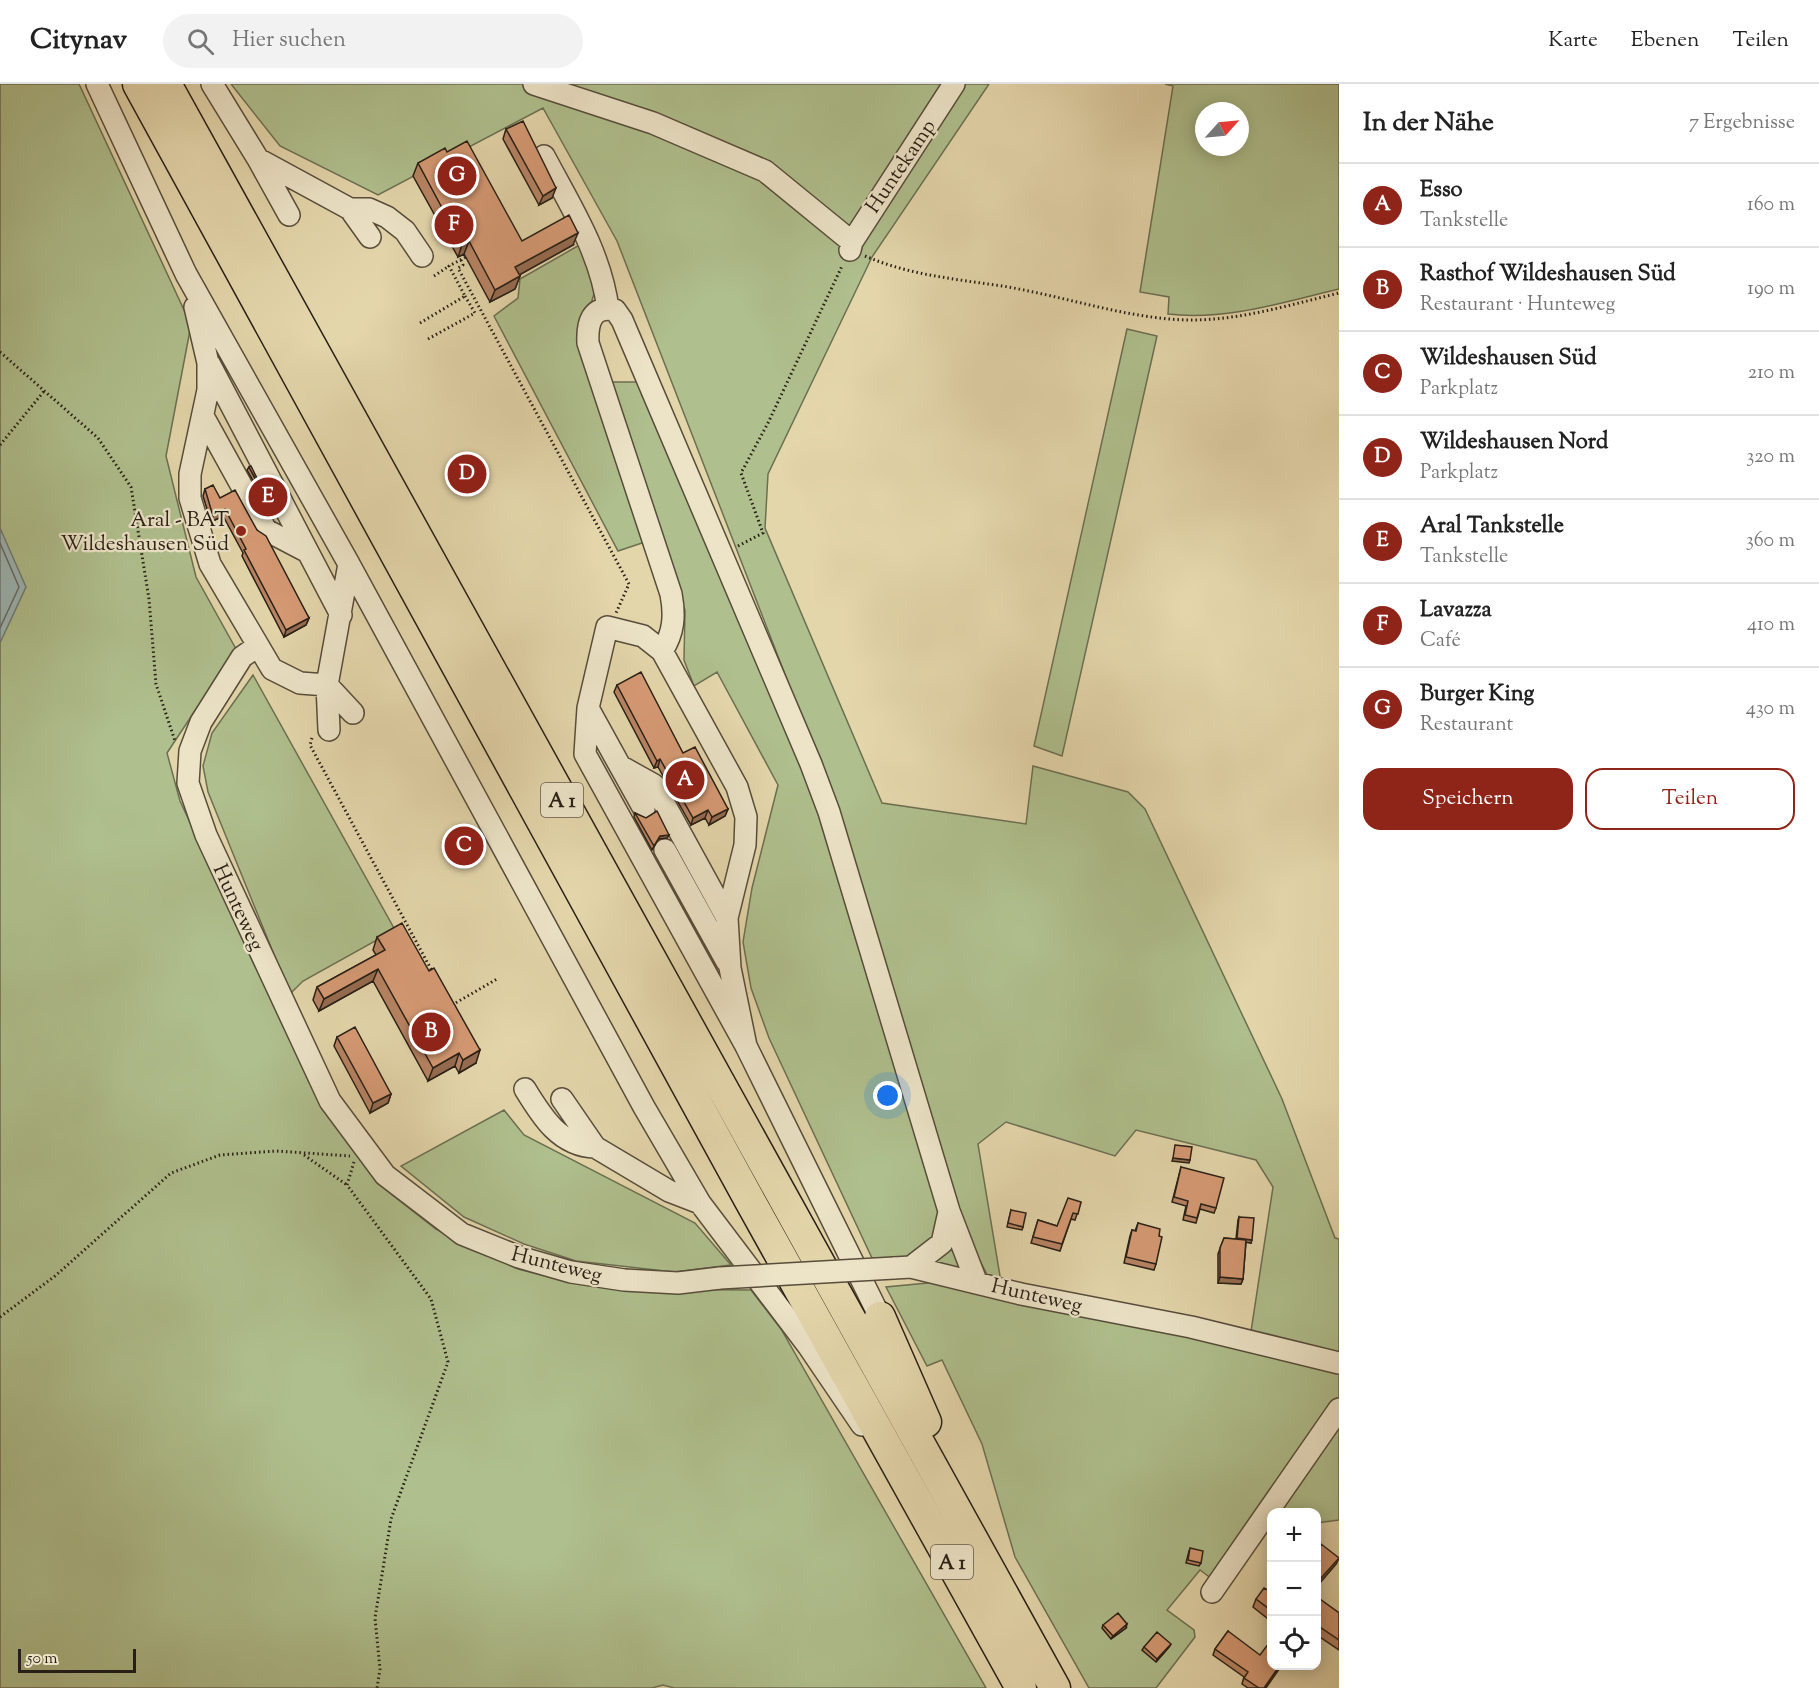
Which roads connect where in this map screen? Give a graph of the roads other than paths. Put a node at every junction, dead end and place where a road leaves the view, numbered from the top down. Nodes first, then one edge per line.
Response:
1 (97, 84) edge
2 (138, 84) edge
3 (166, 84) edge
4 (212, 84) edge
5 (534, 84) edge
6 (954, 84) edge
7 (544, 156) dead end
8 (258, 159) junction
9 (350, 208) junction
10 (289, 215) dead end
11 (370, 237) dead end
12 (422, 256) dead end
13 (186, 274) junction
14 (608, 309) junction
15 (208, 363) junction
16 (203, 416) junction
17 (308, 552) junction
18 (349, 564) junction
19 (341, 615) junction
20 (256, 647) junction
21 (662, 651) junction
22 (327, 685) junction
23 (588, 708) junction
24 (353, 713) dead end
25 (322, 732) road end
26 (620, 766) junction
27 (644, 809) dead end
28 (665, 850) dead end
29 (727, 918) junction
30 (730, 968) junction
31 (747, 1046) junction
32 (525, 1089) dead end
33 (562, 1099) dead end
34 (595, 1147) junction
35 (700, 1203) junction
36 (949, 1211) junction
37 (903, 1268) junction
38 (976, 1281) junction
39 (880, 1317) joint
40 (1339, 1363) edge
41 (1339, 1409) edge
42 (882, 1437) junction
43 (957, 1515) junction
44 (1212, 1592) dead end
45 (1022, 1688) edge
46 (1055, 1688) edge

1 - 13 street
2 - 42 highway, A 1
3 - 43 highway, A 1
4 - 8 street
5 - 6 street, Huntekamp
7 - 14 street
8 - 9 street
8 - 10 street
9 - 11 street
9 - 12 street
13 - 15 street
13 - 18 street
14 - 21 street
14 - 36 street
15 - 16 street
15 - 17 street
16 - 17 street
16 - 20 street
17 - 19 street
18 - 19 street
18 - 35 street
19 - 22 street
20 - 22 street
20 - 37 street, Hunteweg, bridge
21 - 23 street
21 - 29 street
22 - 24 street
22 - 25 street
23 - 26 street
23 - 31 street
26 - 27 street
26 - 29 street
28 - 30 street
29 - 30 street
30 - 31 street
31 - 39 street
32 - 34 street
33 - 34 street
34 - 35 street
35 - 42 street
36 - 37 street
36 - 38 street
37 - 38 street, Hunteweg
38 - 40 street, Hunteweg
39 - 43 highway
41 - 44 street
42 - 45 highway, A 1
43 - 46 highway, A 1

